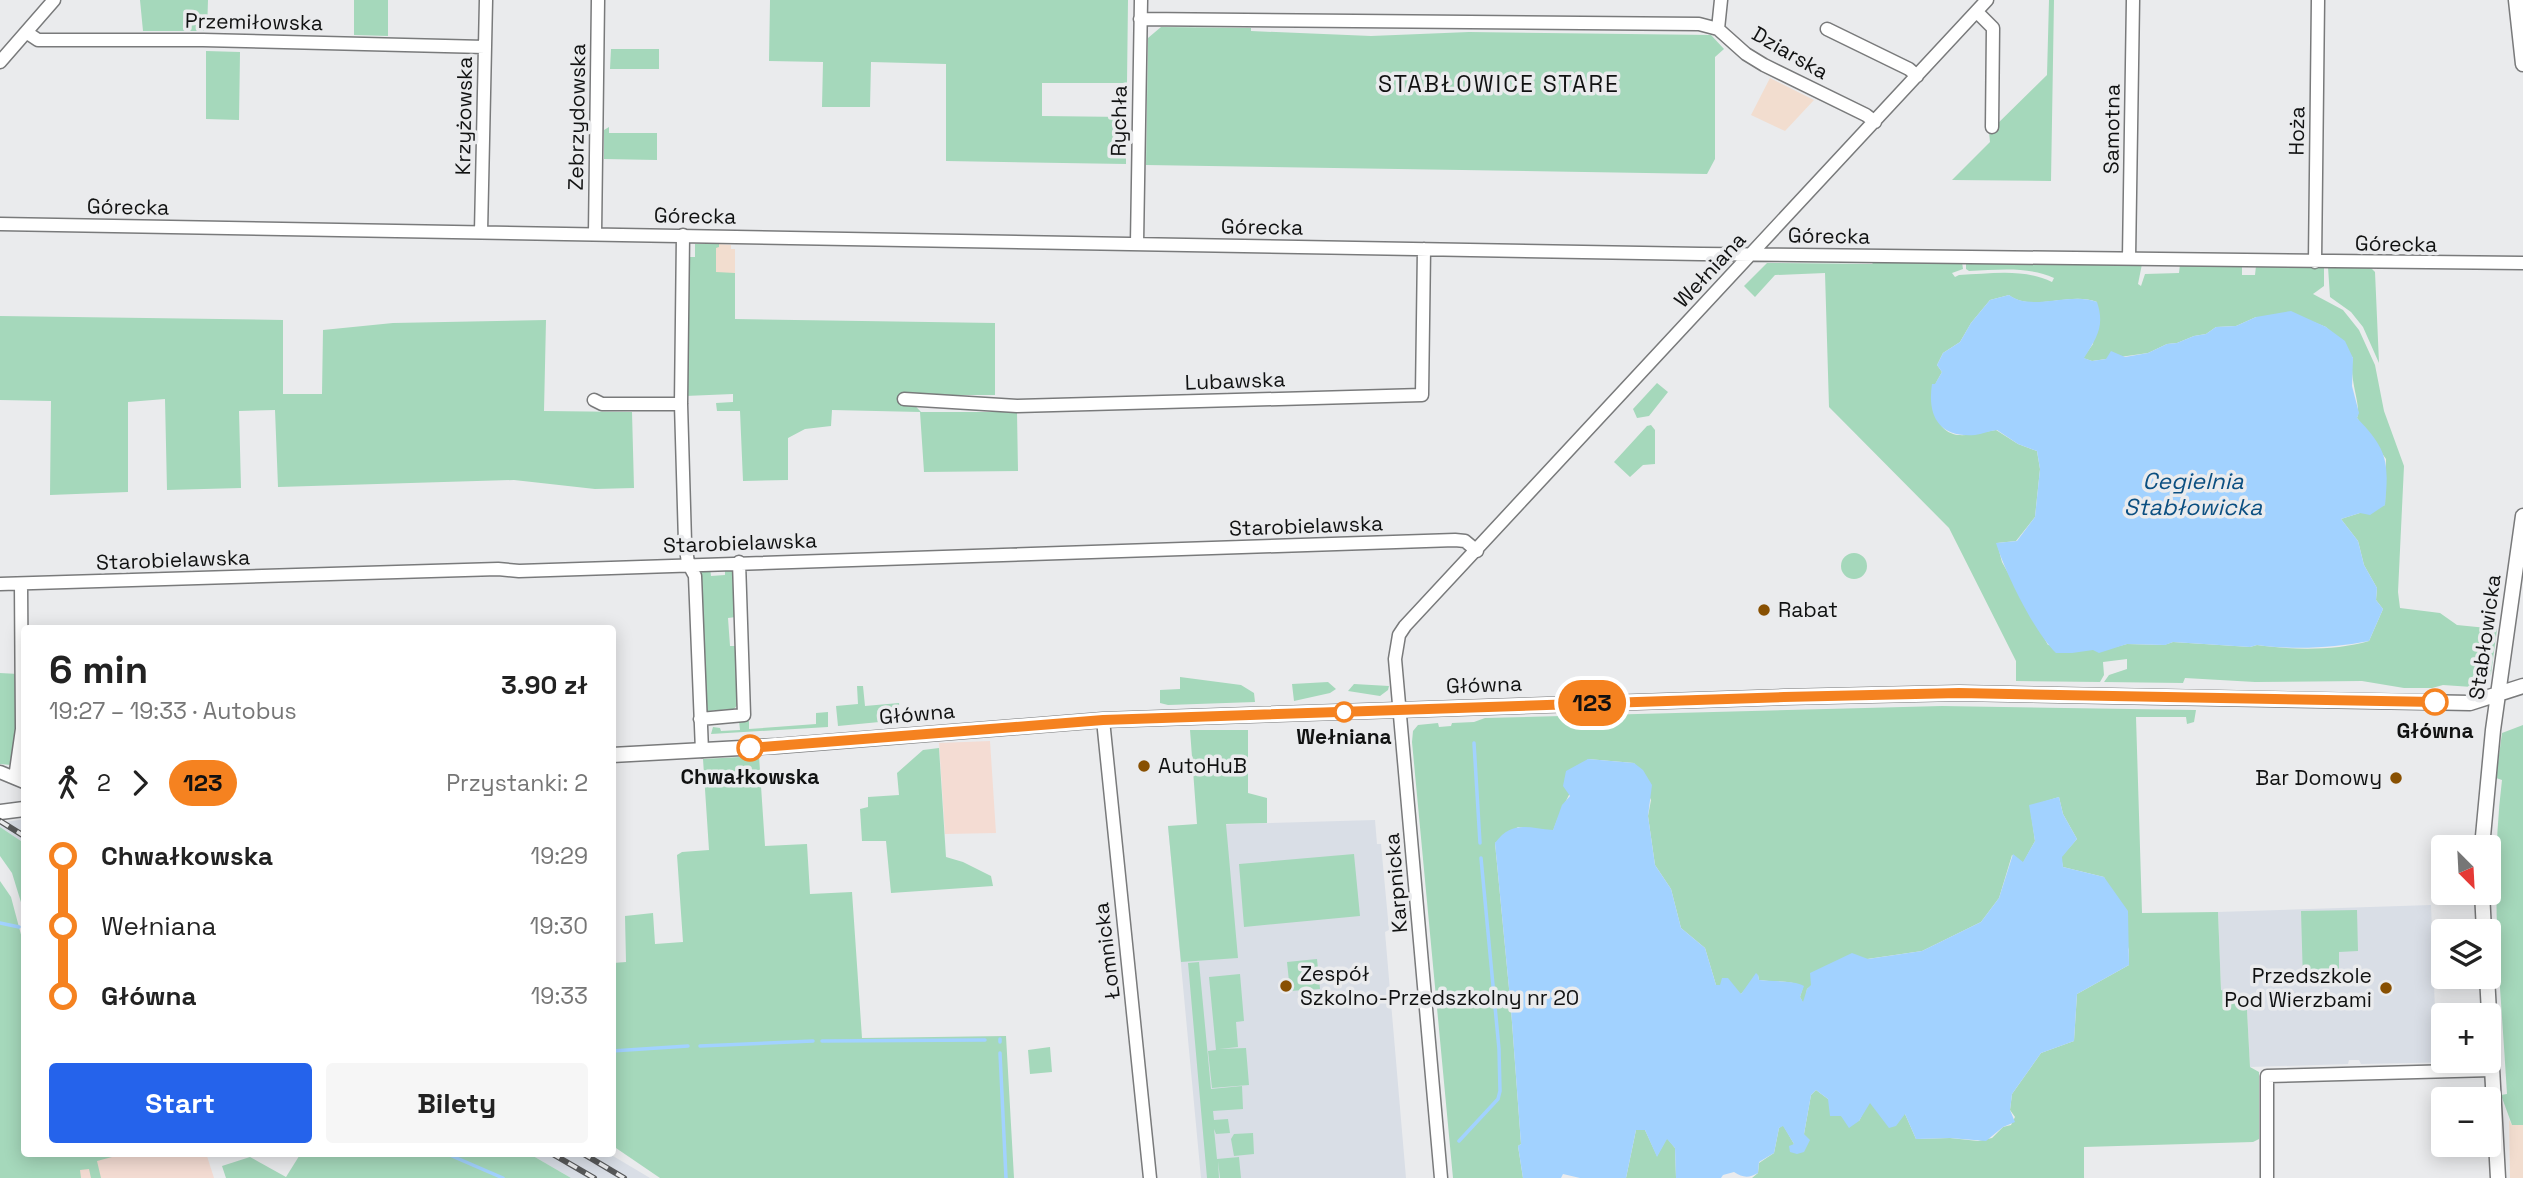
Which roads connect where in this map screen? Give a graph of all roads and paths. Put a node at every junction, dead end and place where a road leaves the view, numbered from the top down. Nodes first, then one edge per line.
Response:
1 (54, 0) edge
2 (485, 0) edge
3 (598, 0) edge
4 (1140, 0) edge
5 (1721, 0) edge
6 (1987, 0) edge
7 (2133, 0) edge
8 (2318, 0) edge
9 (2516, 0) edge
10 (1977, 12) junction
11 (1140, 19) junction
12 (1718, 29) junction
13 (1827, 29) dead end
14 (26, 32) junction
15 (485, 47) junction
16 (0, 62) edge
17 (2523, 64) edge
18 (1917, 76) junction
19 (1875, 122) junction
20 (1992, 127) dead end
21 (0, 224) edge
22 (481, 232) junction
23 (595, 234) junction
24 (683, 235) junction
25 (1137, 243) junction
26 (1424, 249) junction
27 (1752, 254) junction
28 (2129, 258) junction
29 (2315, 262) junction
30 (2523, 263) edge
31 (904, 399) dead end
32 (594, 400) dead end
33 (681, 404) junction
34 (2523, 516) edge
35 (1477, 551) junction
36 (739, 562) junction
37 (688, 564) junction
38 (0, 584) edge
39 (21, 584) junction
40 (21, 625) edge
41 (2523, 686) edge
42 (2499, 694) junction
43 (1401, 710) junction
44 (700, 719) junction
45 (1103, 720) junction
46 (702, 751) junction
47 (21, 754) edge
48 (616, 755) edge
49 (0, 772) edge
50 (20, 780) edge
51 (21, 808) edge
52 (0, 812) edge
53 (2483, 835) edge
54 (2431, 1072) edge
55 (2492, 1073) edge
56 (1150, 1178) edge
57 (1441, 1178) edge
58 (2267, 1178) edge
59 (2498, 1178) edge

1 - 14 street
2 - 15 street, Krzyżowska
3 - 23 street, Zebrzydowska
4 - 11 street, Rychła
5 - 12 street
6 - 10 street, Wełniana
7 - 28 street, Samotna
8 - 29 street, Hoża
9 - 17 street
10 - 18 street, Wełniana
10 - 20 street
11 - 12 street
11 - 25 street, Rychła
12 - 19 street, Dziarska
13 - 18 street
14 - 15 street, Przemiłowska
14 - 16 street
15 - 22 street, Krzyżowska
18 - 19 street, Wełniana
19 - 27 street, Wełniana
21 - 22 street, Górecka
22 - 23 street, Górecka
23 - 24 street, Górecka
24 - 25 street, Górecka
24 - 33 street
25 - 26 street, Górecka
26 - 27 street, Górecka
26 - 31 street, Lubawska
27 - 28 street, Górecka
27 - 35 street, Wełniana
28 - 29 street, Górecka
29 - 30 street, Górecka
32 - 33 street
33 - 37 street
34 - 42 street, Stabłowicka
35 - 36 street, Starobielawska
35 - 43 street, Wełniana
36 - 37 street, Starobielawska
36 - 44 street
37 - 39 street, Starobielawska
37 - 44 street
38 - 39 street, Starobielawska
39 - 40 street
41 - 42 street, Główna
42 - 43 street, Główna
42 - 53 street, Stabłowicka
43 - 45 street, Główna
43 - 57 street, Karpnicka
44 - 46 street
45 - 46 street, Główna
45 - 56 street, Łomnicka
46 - 48 street, Główna
47 - 50 street
49 - 50 street
51 - 52 street
54 - 58 street
55 - 59 street

